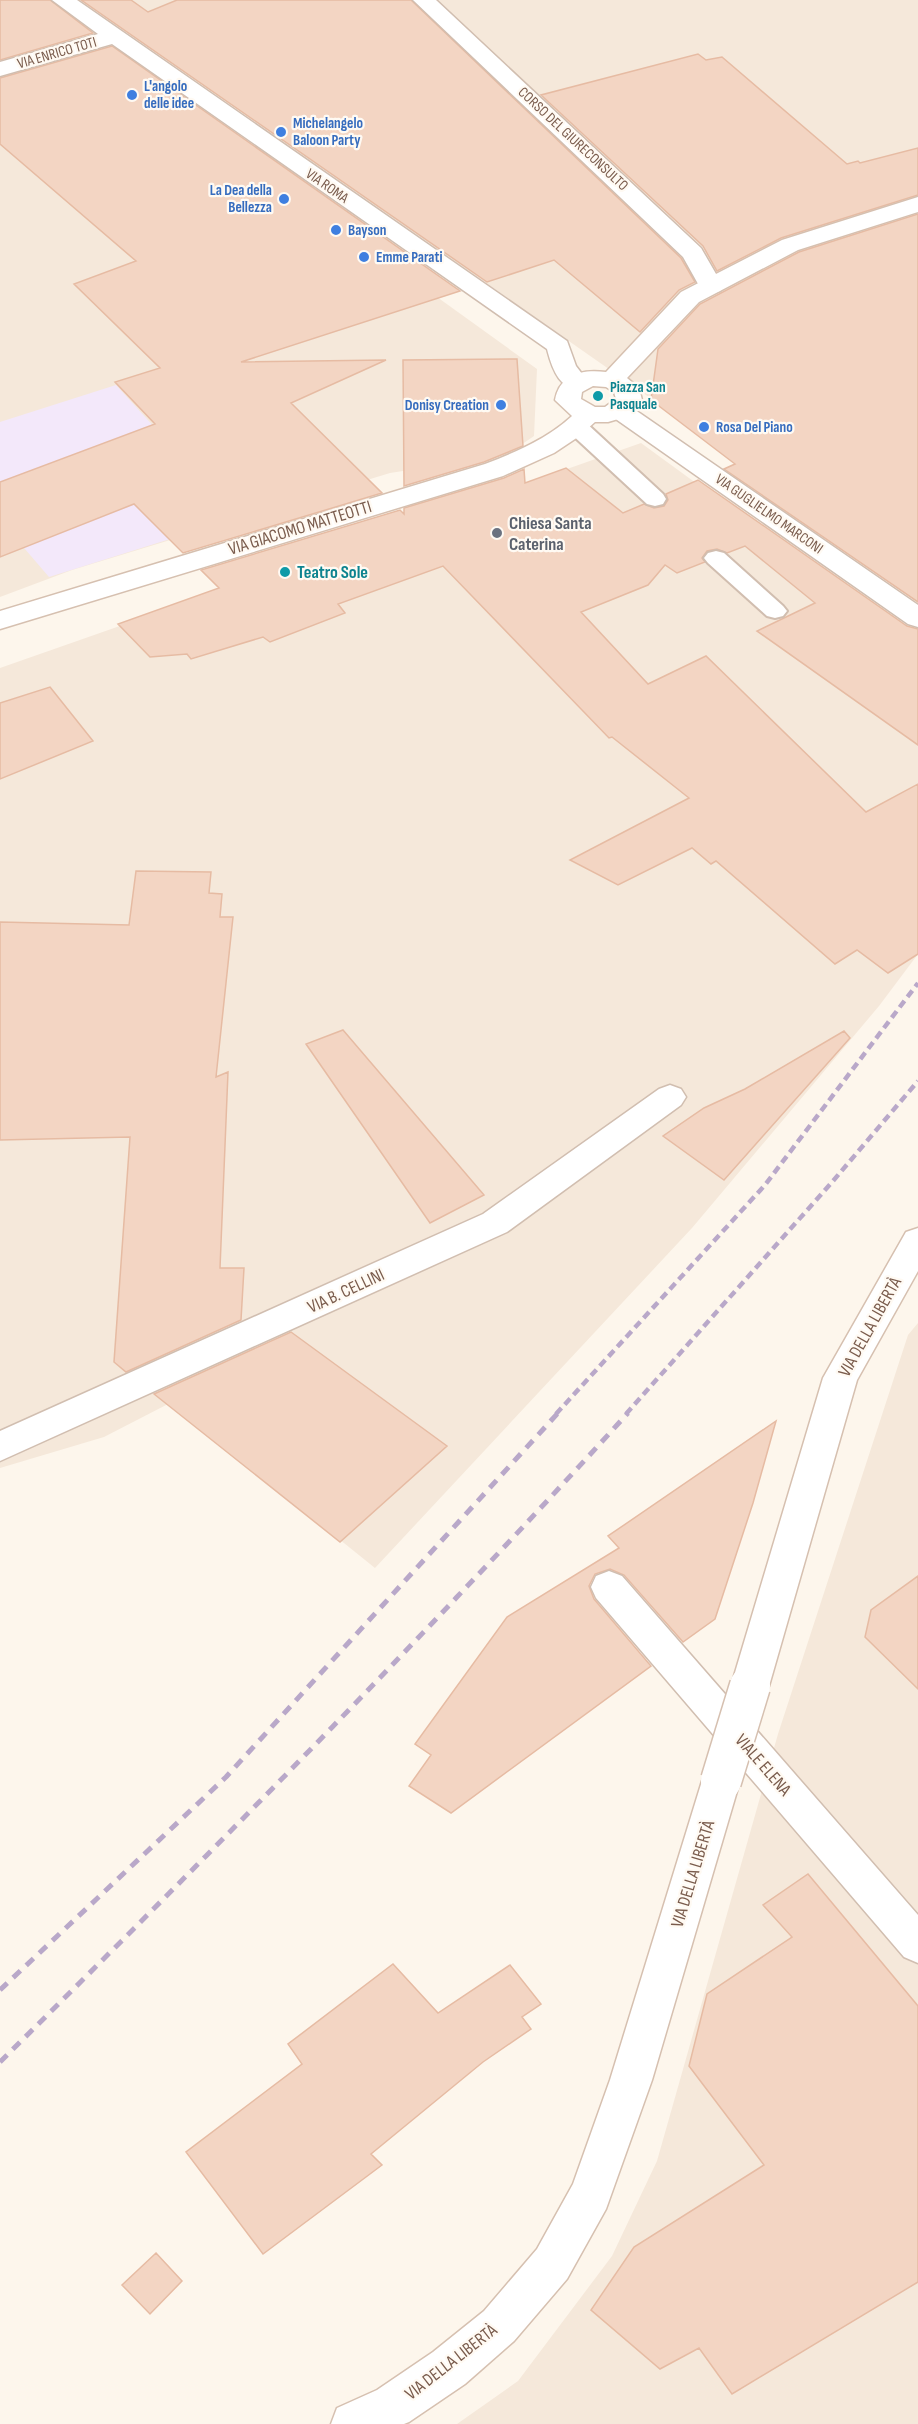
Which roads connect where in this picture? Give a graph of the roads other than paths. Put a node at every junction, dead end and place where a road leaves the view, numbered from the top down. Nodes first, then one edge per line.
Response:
1 (63, 0) edge
2 (424, 0) edge
3 (113, 37) junction
4 (0, 69) edge
5 (918, 204) edge
6 (711, 286) junction
7 (612, 380) junction
8 (576, 383) junction
9 (620, 410) junction
10 (582, 420) junction
11 (655, 499) dead end
12 (716, 558) dead end
13 (775, 611) dead end
14 (918, 618) edge
15 (0, 620) edge
16 (670, 1097) dead end
17 (918, 1241) edge
18 (0, 1447) edge
19 (609, 1587) dead end
20 (918, 1944) edge
21 (353, 2424) edge

1 - 3 street, VIA ROMA
2 - 6 street, CORSO DEL GIURECONSULTO
3 - 4 street, VIA ENRICO TOTI
3 - 8 street, VIA ROMA
5 - 6 street
6 - 7 street
7 - 8 street
7 - 9 street
8 - 10 street
9 - 10 street
9 - 14 street, VIA GUGLIELMO MARCONI
10 - 11 lane
10 - 15 street, VIA GIACOMO MATTEOTTI
12 - 13 lane
16 - 18 street, VIA B. CELLINI
17 - 21 street, VIA DELLA LIBERTÀ, bridge
19 - 20 street, VIALE ELENA

